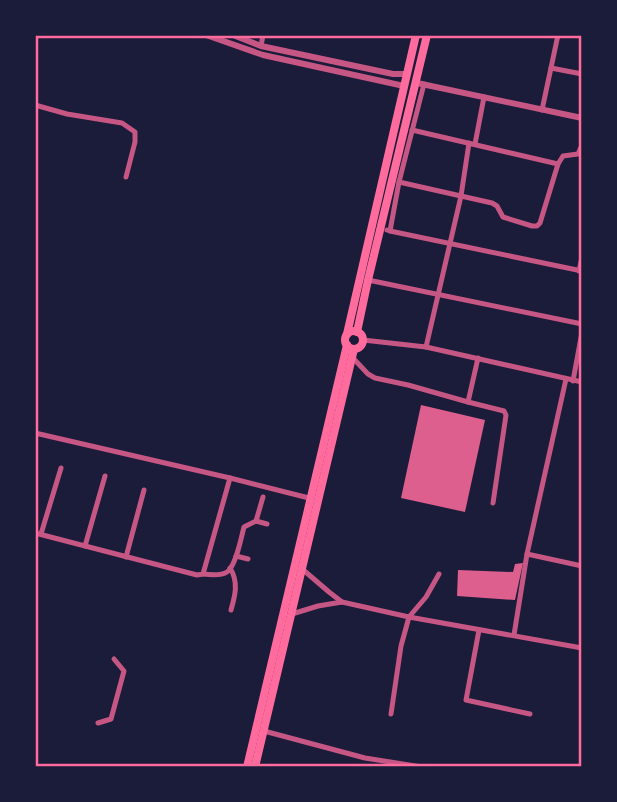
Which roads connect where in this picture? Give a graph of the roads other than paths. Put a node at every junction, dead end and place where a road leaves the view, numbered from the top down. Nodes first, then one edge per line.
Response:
1 (206, 35) edge
2 (233, 35) edge
3 (263, 35) edge
4 (416, 35) edge
5 (427, 35) edge
6 (558, 35) edge
7 (261, 46) junction
8 (551, 68) junction
9 (407, 74) junction
10 (582, 74) edge
11 (421, 83) junction
12 (404, 86) junction
13 (484, 97) junction
14 (35, 105) edge
15 (542, 110) junction
16 (582, 118) edge
17 (412, 130) junction
18 (472, 144) junction
19 (582, 145) edge
20 (558, 164) junction
21 (126, 177) dead end
22 (399, 182) junction
23 (461, 196) junction
24 (385, 230) junction
25 (449, 244) junction
26 (582, 257) edge
27 (581, 271) edge
28 (368, 280) junction
29 (438, 294) junction
30 (582, 324) edge
31 (582, 331) edge
32 (347, 334) junction
33 (360, 336) junction
34 (426, 347) junction
35 (351, 350) junction
36 (478, 358) junction
37 (566, 379) junction
38 (573, 381) junction
39 (582, 382) edge
40 (468, 402) junction
41 (35, 433) edge
42 (61, 468) dead end
43 (104, 476) dead end
44 (230, 478) junction
45 (144, 490) dead end
46 (263, 497) dead end
47 (309, 498) junction
48 (493, 503) dead end
49 (256, 521) junction
50 (267, 524) dead end
51 (38, 533) edge
52 (85, 546) junction
53 (527, 554) junction
54 (127, 556) junction
55 (236, 556) junction
56 (248, 559) dead end
57 (298, 566) junction
58 (582, 566) edge
59 (230, 568) junction
60 (203, 574) junction
61 (439, 574) dead end
62 (342, 602) junction
63 (231, 610) dead end
64 (292, 614) junction
65 (409, 617) junction
66 (479, 630) junction
67 (514, 635) junction
68 (582, 648) edge
69 (114, 659) dead end
70 (391, 714) dead end
71 (530, 714) dead end
72 (98, 723) dead end
73 (264, 731) junction
74 (247, 767) edge
75 (255, 767) edge
76 (422, 767) edge

1 - 12 street
2 - 7 street
3 - 7 street
4 - 9 main road
5 - 11 main road
6 - 8 street
7 - 9 street
8 - 10 street
8 - 15 street
9 - 12 main road
11 - 13 street
11 - 17 street
11 - 24 main road
12 - 32 main road
13 - 15 street
13 - 18 street
14 - 21 street
15 - 16 street
17 - 18 street
17 - 22 street
18 - 20 street
18 - 23 street
19 - 20 street
20 - 23 street
22 - 23 street
22 - 24 street
23 - 25 street
24 - 25 street
24 - 28 main road
25 - 27 street
25 - 29 street
26 - 27 street
28 - 29 street
28 - 33 main road
29 - 30 street
29 - 34 street
31 - 38 street
32 - 33 main road
32 - 35 main road
33 - 34 street
33 - 35 main road
34 - 36 street
35 - 40 street
35 - 47 main road
35 - 57 main road
36 - 37 street
36 - 40 street
37 - 38 street
37 - 53 street
38 - 39 street
40 - 48 street
41 - 44 street
42 - 51 street
43 - 52 street
44 - 47 street
44 - 60 street
45 - 54 street
46 - 49 street
47 - 57 main road
49 - 50 street
49 - 55 street
51 - 52 street
52 - 54 street
53 - 58 street
53 - 67 street
54 - 60 street
55 - 56 street
55 - 59 street
57 - 62 street
57 - 64 main road
57 - 74 main road
59 - 60 street
59 - 63 street
61 - 65 street
62 - 64 street
62 - 65 street
64 - 73 main road
65 - 66 street
65 - 70 street
66 - 67 street
66 - 71 street
67 - 68 street
69 - 72 street
73 - 75 main road
73 - 76 street

